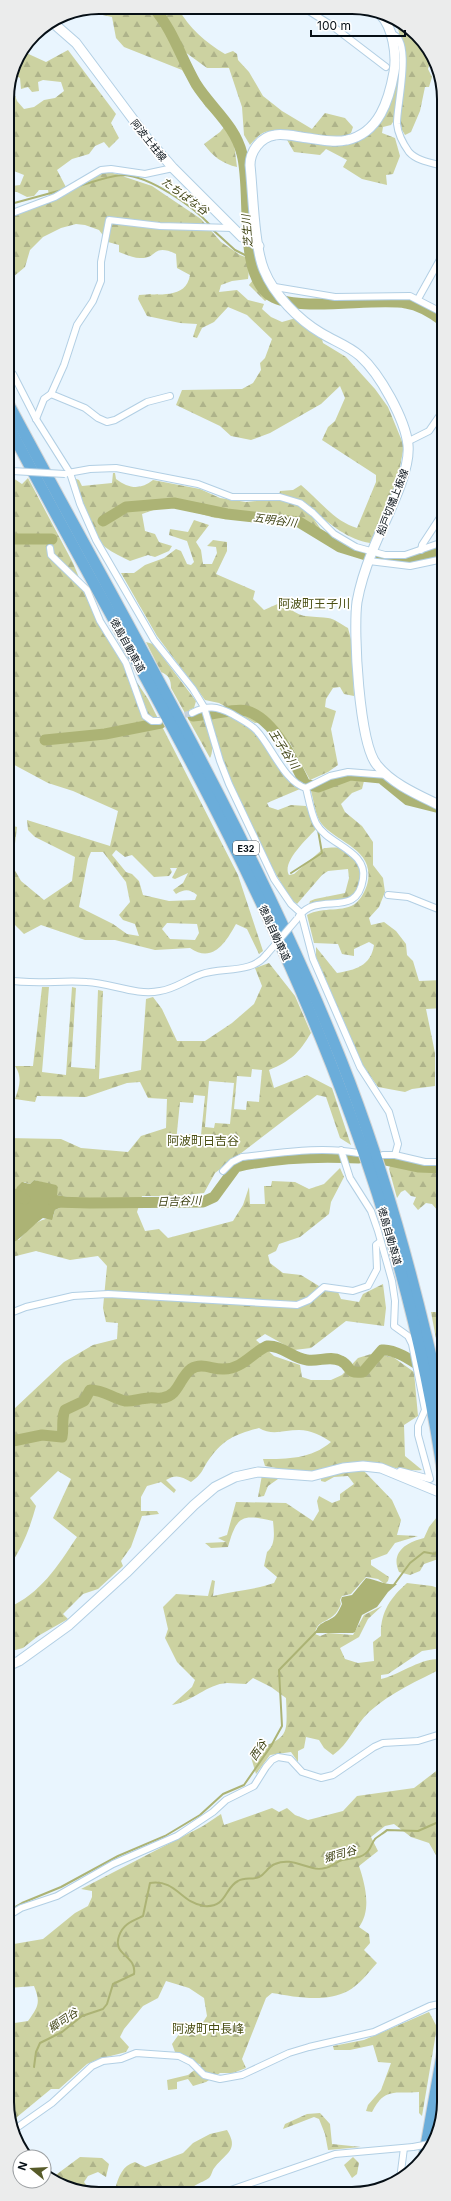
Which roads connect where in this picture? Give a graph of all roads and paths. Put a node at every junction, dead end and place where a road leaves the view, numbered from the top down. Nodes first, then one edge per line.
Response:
1 (314, 14) edge
2 (383, 19) edge
3 (56, 25) edge
4 (391, 34) junction
5 (386, 67) dead end
6 (437, 164) edge
7 (173, 168) junction
8 (14, 212) edge
9 (233, 228) junction
10 (255, 245) junction
11 (437, 265) edge
12 (275, 287) junction
13 (418, 299) junction
14 (437, 310) edge
15 (14, 376) edge
16 (52, 394) junction
17 (170, 396) dead end
18 (14, 414) edge
19 (36, 419) junction
20 (437, 419) edge
21 (14, 436) edge
22 (407, 442) junction
23 (14, 470) edge
24 (67, 474) junction
25 (437, 522) edge
26 (437, 544) edge
27 (50, 548) dead end
28 (422, 550) junction
29 (370, 557) junction
30 (437, 560) edge
31 (204, 707) junction
32 (192, 713) tunnel mouth
33 (159, 722) dead end
34 (387, 775) junction
35 (307, 787) junction
36 (437, 804) edge
37 (388, 895) dead end
38 (437, 908) edge
39 (299, 916) junction
40 (14, 980) edge
41 (342, 1152) junction
42 (358, 1153) dead end
43 (383, 1154) dead end
44 (395, 1155) junction
45 (437, 1162) edge
46 (223, 1171) dead end
47 (380, 1242) junction
48 (14, 1312) edge
49 (419, 1321) junction
50 (437, 1387) edge
51 (437, 1440) edge
52 (397, 1474) junction
53 (437, 1492) edge
54 (14, 1663) edge
55 (437, 1735) edge
56 (14, 1912) edge
57 (437, 2004) edge
58 (437, 2084) edge
59 (18, 2127) edge
60 (426, 2145) edge
61 (426, 2145) edge
62 (404, 2148) junction
63 (401, 2172) edge
64 (239, 2187) edge

1 - 5 street
2 - 4 main road, 船戸切幡上板線
3 - 7 main road, 阿波土柱線
4 - 6 street
4 - 10 main road, 船戸切幡上板線
7 - 8 street
7 - 9 main road, 阿波土柱線
9 - 10 main road, 阿波土柱線
9 - 16 street
10 - 12 main road, 船戸切幡上板線
11 - 13 street
12 - 13 street
12 - 22 main road, 船戸切幡上板線
13 - 14 street
15 - 19 street
16 - 17 street
16 - 19 street
18 - 49 highway, 徳島自動車道 / E32
19 - 24 street
20 - 22 street
21 - 49 highway, 徳島自動車道 / E32
22 - 29 main road, 船戸切幡上板線
23 - 24 street, bridge
24 - 29 street
24 - 31 street
25 - 28 street
26 - 28 street
27 - 33 street
28 - 29 street
29 - 30 street
29 - 34 main road, 船戸切幡上板線
31 - 32 street
31 - 35 street
31 - 39 street
34 - 35 street
34 - 36 main road, 船戸切幡上板線
35 - 39 street
37 - 38 street
39 - 40 street, bridge
39 - 44 street
41 - 42 street
41 - 46 street
41 - 47 street
43 - 44 street
44 - 45 street
47 - 48 street
47 - 52 street
49 - 50 highway, 徳島自動車道 / E32
49 - 51 highway, 徳島自動車道 / E32
52 - 53 main road
52 - 54 main road
55 - 56 street
57 - 59 street
58 - 60 highway
61 - 62 street, bridge
62 - 63 street
62 - 64 street

